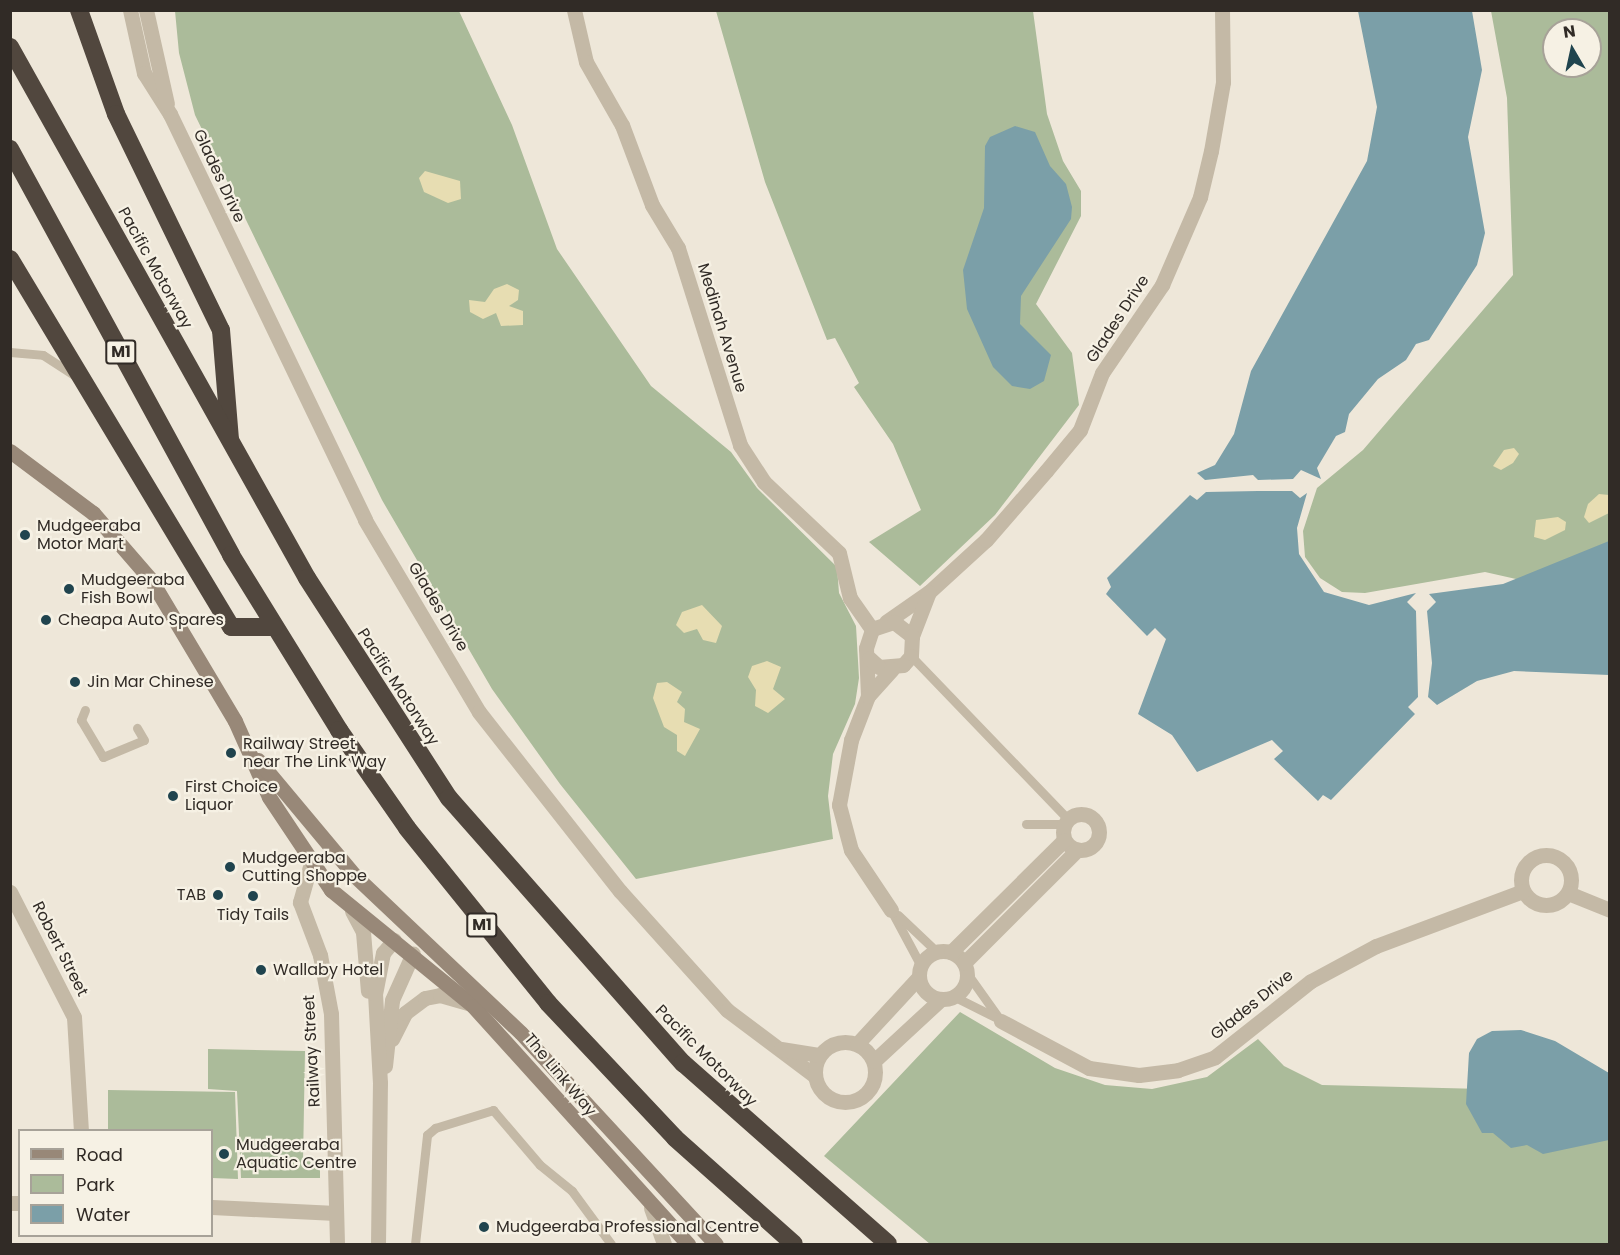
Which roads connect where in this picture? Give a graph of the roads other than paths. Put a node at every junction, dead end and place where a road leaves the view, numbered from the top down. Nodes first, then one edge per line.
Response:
1 (79, 10) edge
2 (130, 10) edge
3 (146, 10) edge
4 (574, 10) edge
5 (1222, 10) edge
6 (10, 47) edge
7 (170, 114) junction
8 (10, 149) edge
9 (10, 259) edge
10 (10, 352) edge
11 (84, 381) junction
12 (231, 447) junction
13 (10, 451) edge
14 (929, 592) junction
15 (886, 621) junction
16 (274, 627) junction
17 (872, 629) junction
18 (912, 636) junction
19 (910, 656) junction
20 (869, 658) junction
21 (892, 669) junction
22 (868, 696) junction
23 (85, 710) dead end
24 (137, 728) dead end
25 (255, 758) junction
26 (1066, 822) junction
27 (1026, 824) dead end
28 (1064, 840) junction
29 (1077, 850) junction
30 (310, 863) junction
31 (1523, 891) junction
32 (10, 892) edge
33 (1568, 893) junction
34 (891, 910) junction
35 (1610, 910) edge
36 (352, 911) junction
37 (417, 933) junction
38 (394, 940) junction
39 (944, 951) junction
40 (414, 953) junction
41 (966, 969) junction
42 (919, 972) junction
43 (947, 998) junction
44 (473, 1006) junction
45 (1001, 1021) junction
46 (376, 1044) junction
47 (857, 1044) junction
48 (778, 1048) junction
49 (819, 1055) junction
50 (874, 1061) junction
51 (384, 1067) junction
52 (815, 1076) junction
53 (380, 1083) junction
54 (81, 1129) edge
55 (213, 1207) edge
56 (651, 1208) junction
57 (336, 1213) junction
58 (337, 1245) edge
59 (378, 1245) edge
60 (415, 1245) edge
61 (611, 1245) edge
62 (664, 1245) edge
63 (688, 1245) edge
64 (716, 1245) edge
65 (794, 1245) edge
66 (888, 1245) edge

1 - 12 highway
2 - 7 street, Glades Drive
3 - 7 street, Glades Drive
4 - 17 street, Medinah Avenue
5 - 14 street, Glades Drive
6 - 12 highway, Pacific Motorway
7 - 48 street, Glades Drive
8 - 16 highway, M1
9 - 11 highway
10 - 11 lane
11 - 16 highway
12 - 66 highway, Pacific Motorway
13 - 25 main road
14 - 15 street, Glades Drive
14 - 18 street, Glades Drive
15 - 17 street, Glades Drive
15 - 18 street
16 - 65 highway, M1
17 - 20 street, Glades Drive
18 - 19 street, Glades Drive
19 - 21 street, Glades Drive
19 - 26 lane
20 - 21 street
20 - 22 street, Glades Drive
21 - 22 street, Glades Drive
22 - 34 street, Glades Drive
23 - 24 lane
25 - 30 main road
25 - 37 main road
26 - 27 lane
26 - 28 street
26 - 29 street
28 - 29 street
28 - 39 street
29 - 41 street
30 - 36 main road
30 - 57 street, Railway Street
31 - 33 street
31 - 33 street
31 - 45 street, Glades Drive
32 - 54 street, Robert Street
33 - 35 street
34 - 39 lane, Glades Drive
34 - 42 lane, Glades Drive
36 - 38 main road
36 - 46 street
37 - 38 main road
37 - 40 main road
37 - 64 main road
38 - 40 main road, The Link Way
38 - 46 street
39 - 41 street, Glades Drive
39 - 42 street
40 - 44 main road, The Link Way
40 - 51 street
41 - 43 street
41 - 45 lane, Glades Drive
42 - 43 street, Glades Drive
42 - 47 street
43 - 45 lane, Glades Drive
43 - 50 street
44 - 51 street
44 - 56 main road, The Link Way
46 - 53 street
47 - 49 street
47 - 50 street
48 - 49 street, Glades Drive
48 - 52 street, Glades Drive
49 - 52 street
50 - 52 street, Glades Drive
51 - 53 street
53 - 59 street
55 - 57 street
56 - 62 street
56 - 63 main road, The Link Way
57 - 58 street, Railway Street
60 - 61 lane

